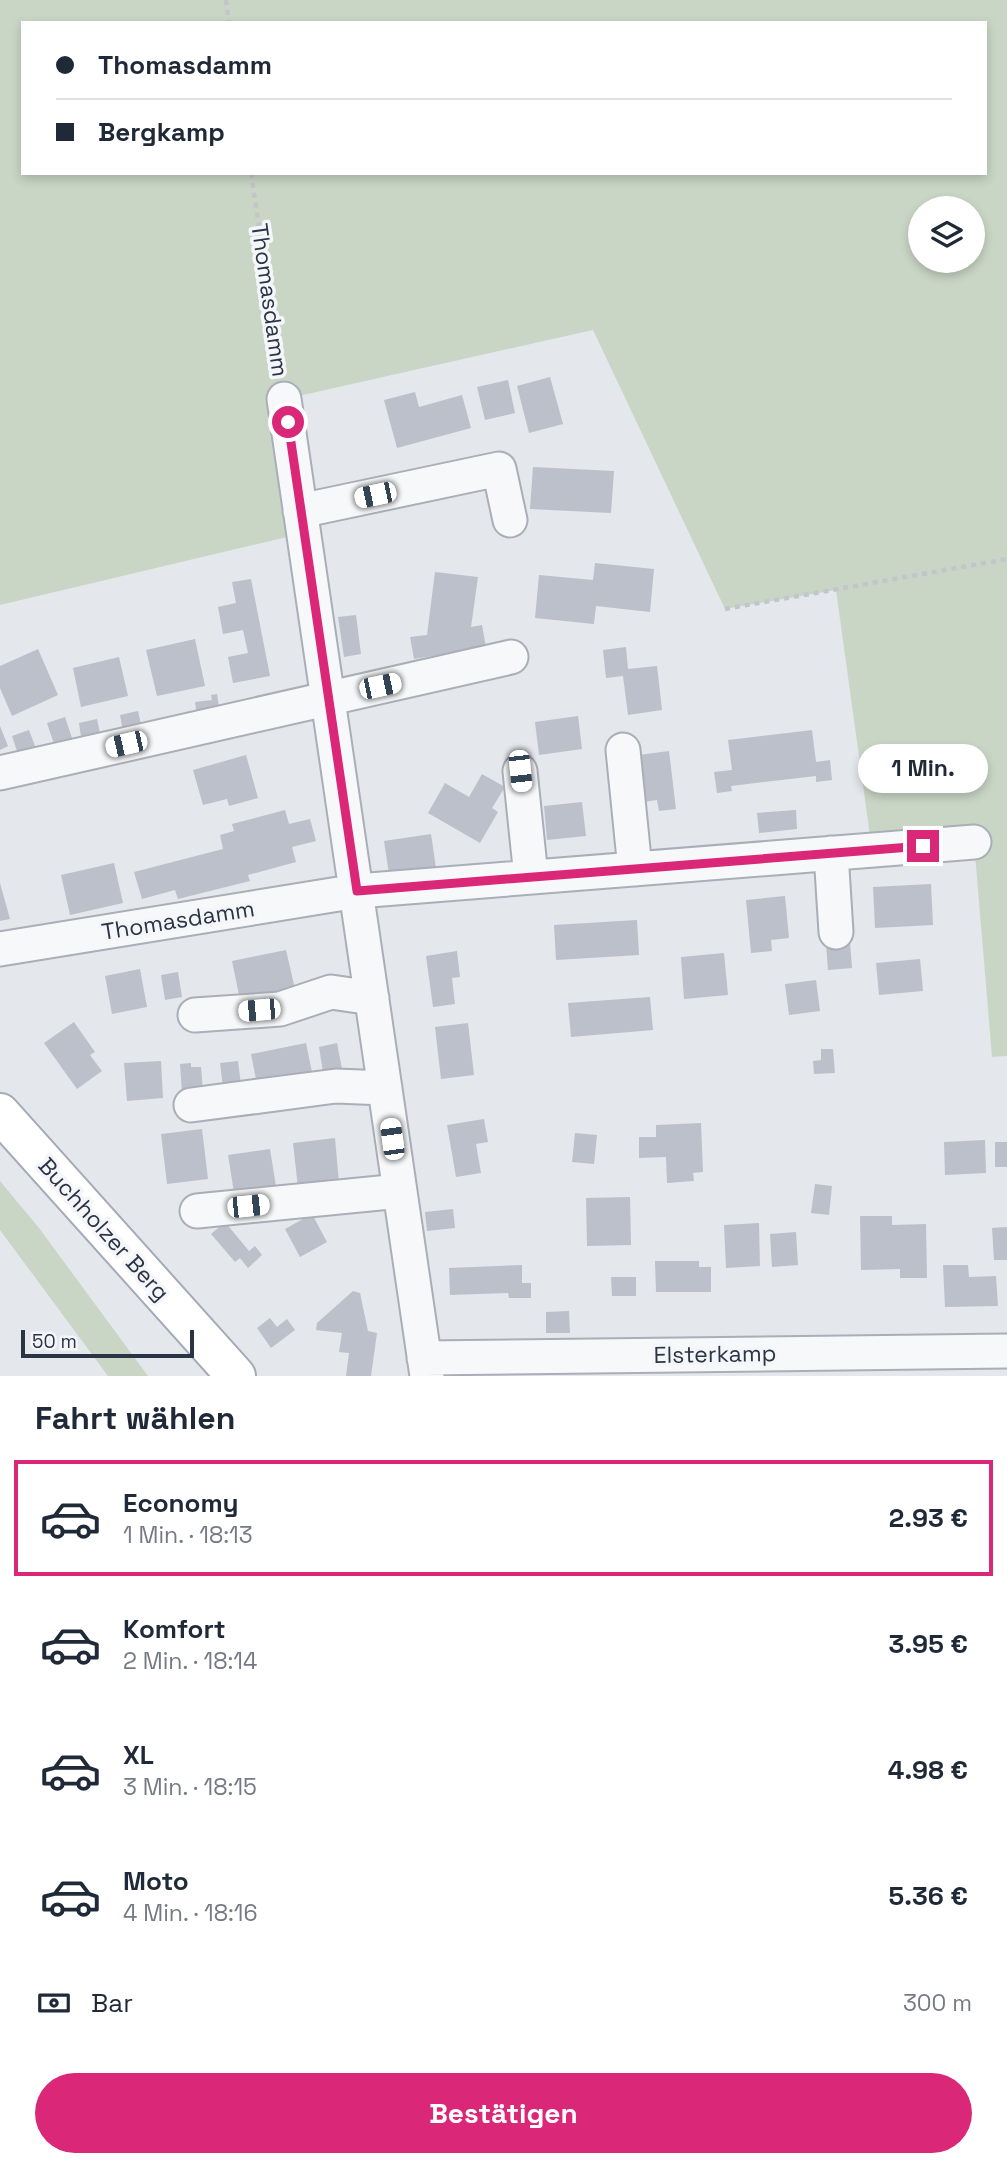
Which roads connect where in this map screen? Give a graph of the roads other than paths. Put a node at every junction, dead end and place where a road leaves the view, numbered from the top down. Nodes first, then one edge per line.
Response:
1 (284, 400) road end
2 (300, 511) junction
3 (510, 520) dead end
4 (511, 657) dead end
5 (328, 698) junction
6 (623, 750) dead end
7 (520, 771) dead end
8 (0, 773) edge
9 (974, 842) dead end
10 (831, 853) junction
11 (635, 869) junction
12 (531, 877) junction
13 (357, 891) junction
14 (836, 932) dead end
15 (0, 949) edge
16 (372, 998) junction
17 (195, 1015) dead end
18 (385, 1088) junction
19 (191, 1105) dead end
20 (0, 1113) edge
21 (400, 1191) junction
22 (197, 1211) dead end
23 (1007, 1351) edge
24 (913, 1364) edge
25 (425, 1367) edge
26 (236, 1376) edge

1 - 2 street, Thomasdamm
2 - 3 street
2 - 5 street, Thomasdamm
4 - 5 street
5 - 8 street
5 - 13 street, Thomasdamm
6 - 11 street
7 - 12 street
9 - 10 street
10 - 11 street
10 - 14 street
11 - 12 street
12 - 13 street
13 - 15 street, Thomasdamm
13 - 16 street, Thomasdamm
16 - 17 street
16 - 18 street, Thomasdamm
18 - 19 street
18 - 21 street, Thomasdamm
20 - 26 main road, Buchholzer Berg
21 - 22 street
21 - 25 street, Thomasdamm
23 - 24 street, Elsterkamp
24 - 25 street, Elsterkamp

